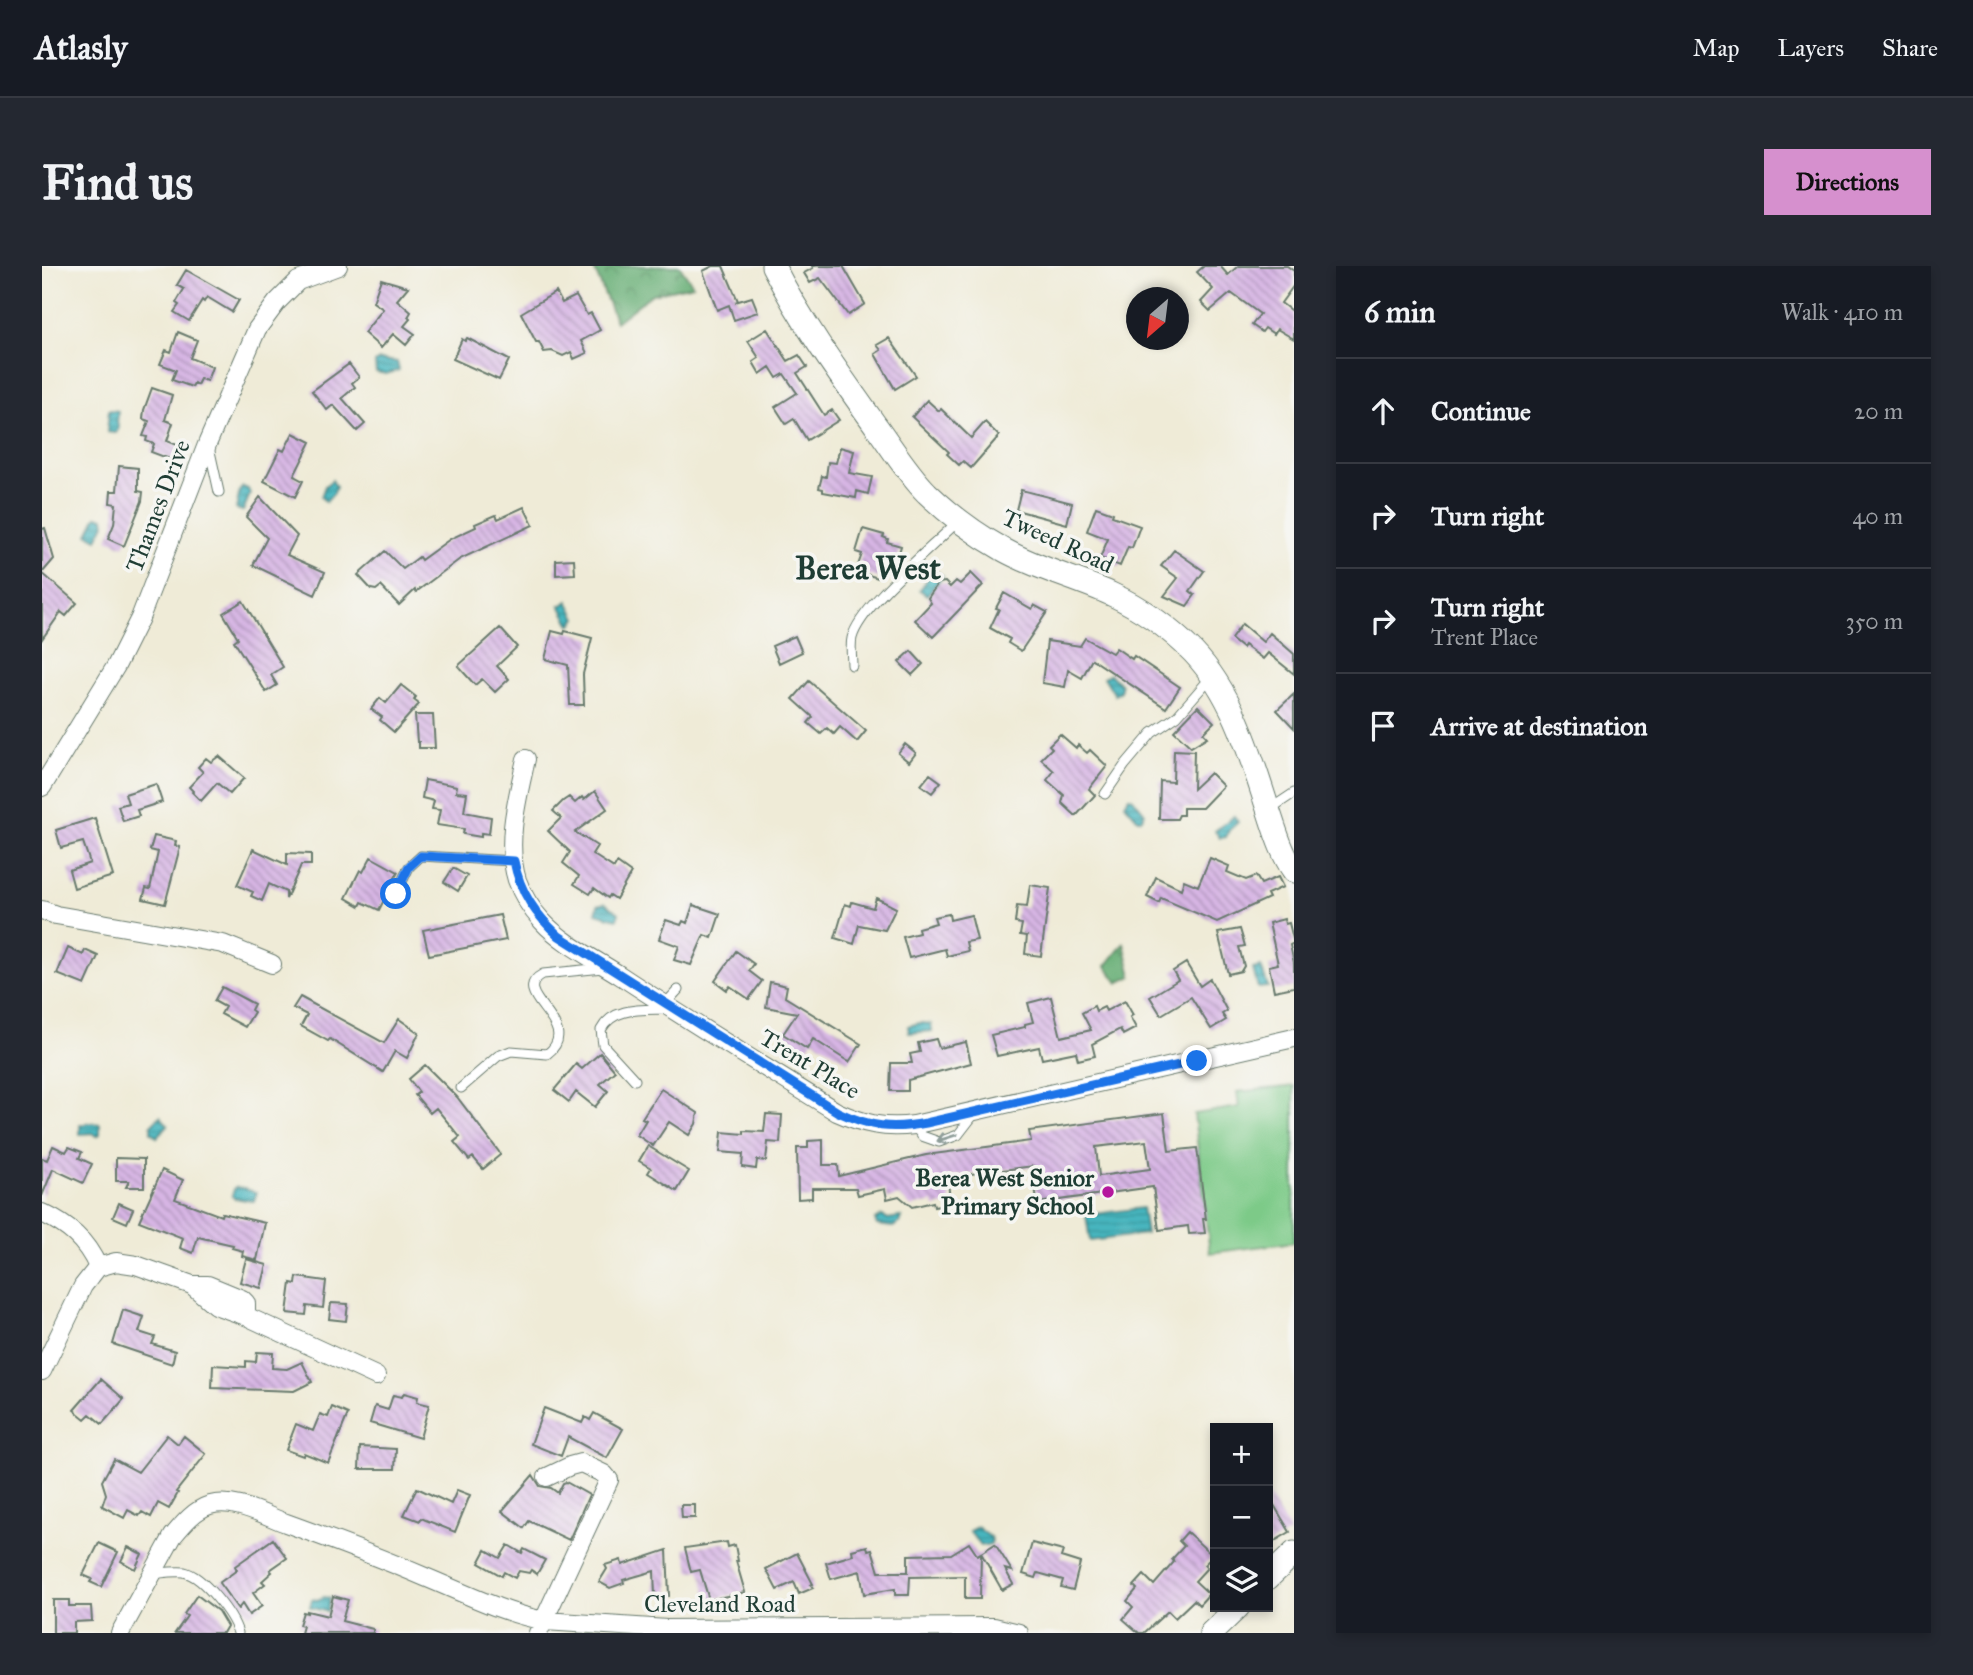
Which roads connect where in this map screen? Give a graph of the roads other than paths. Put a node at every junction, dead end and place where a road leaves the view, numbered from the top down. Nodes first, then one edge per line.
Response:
1 (338, 266) edge
2 (773, 266) edge
3 (208, 442) junction
4 (219, 492) dead end
5 (959, 520) junction
6 (852, 665) dead end
7 (1213, 675) junction
8 (526, 759) dead end
9 (42, 787) edge
10 (1294, 793) edge
11 (1105, 794) dead end
12 (1268, 810) junction
13 (514, 861) junction
14 (1294, 871) edge
15 (396, 894) dead end
16 (42, 910) edge
17 (272, 964) dead end
18 (608, 968) junction
19 (678, 990) dead end
20 (668, 1006) junction
21 (1294, 1038) edge
22 (635, 1080) dead end
23 (461, 1088) dead end
24 (42, 1213) edge
25 (98, 1267) junction
26 (42, 1371) edge
27 (376, 1376) dead end
28 (547, 1477) dead end
29 (1294, 1553) edge
30 (1273, 1573) edge
31 (151, 1574) junction
32 (1233, 1612) edge
33 (541, 1627) edge
34 (120, 1633) edge
35 (238, 1633) edge
36 (1018, 1633) edge
37 (1210, 1633) edge

1 - 3 street, Thames Drive
2 - 5 street, Tweed Road
3 - 4 lane
3 - 9 street, Thames Drive
5 - 6 lane
5 - 7 street, Tweed Road
7 - 11 lane
7 - 12 street, Tweed Road
8 - 13 street, Trent Place
10 - 12 lane
12 - 14 street, Tweed Road
13 - 15 lane
13 - 18 street, Trent Place
16 - 17 street
18 - 20 street, Trent Place
18 - 23 lane
19 - 20 lane
20 - 21 street, Trent Place
20 - 22 lane
24 - 25 street
25 - 26 street
25 - 27 street
28 - 33 street
29 - 30 street
31 - 33 street, Cleveland Road
31 - 34 street
31 - 35 lane
32 - 37 street
33 - 36 street, Cleveland Road

